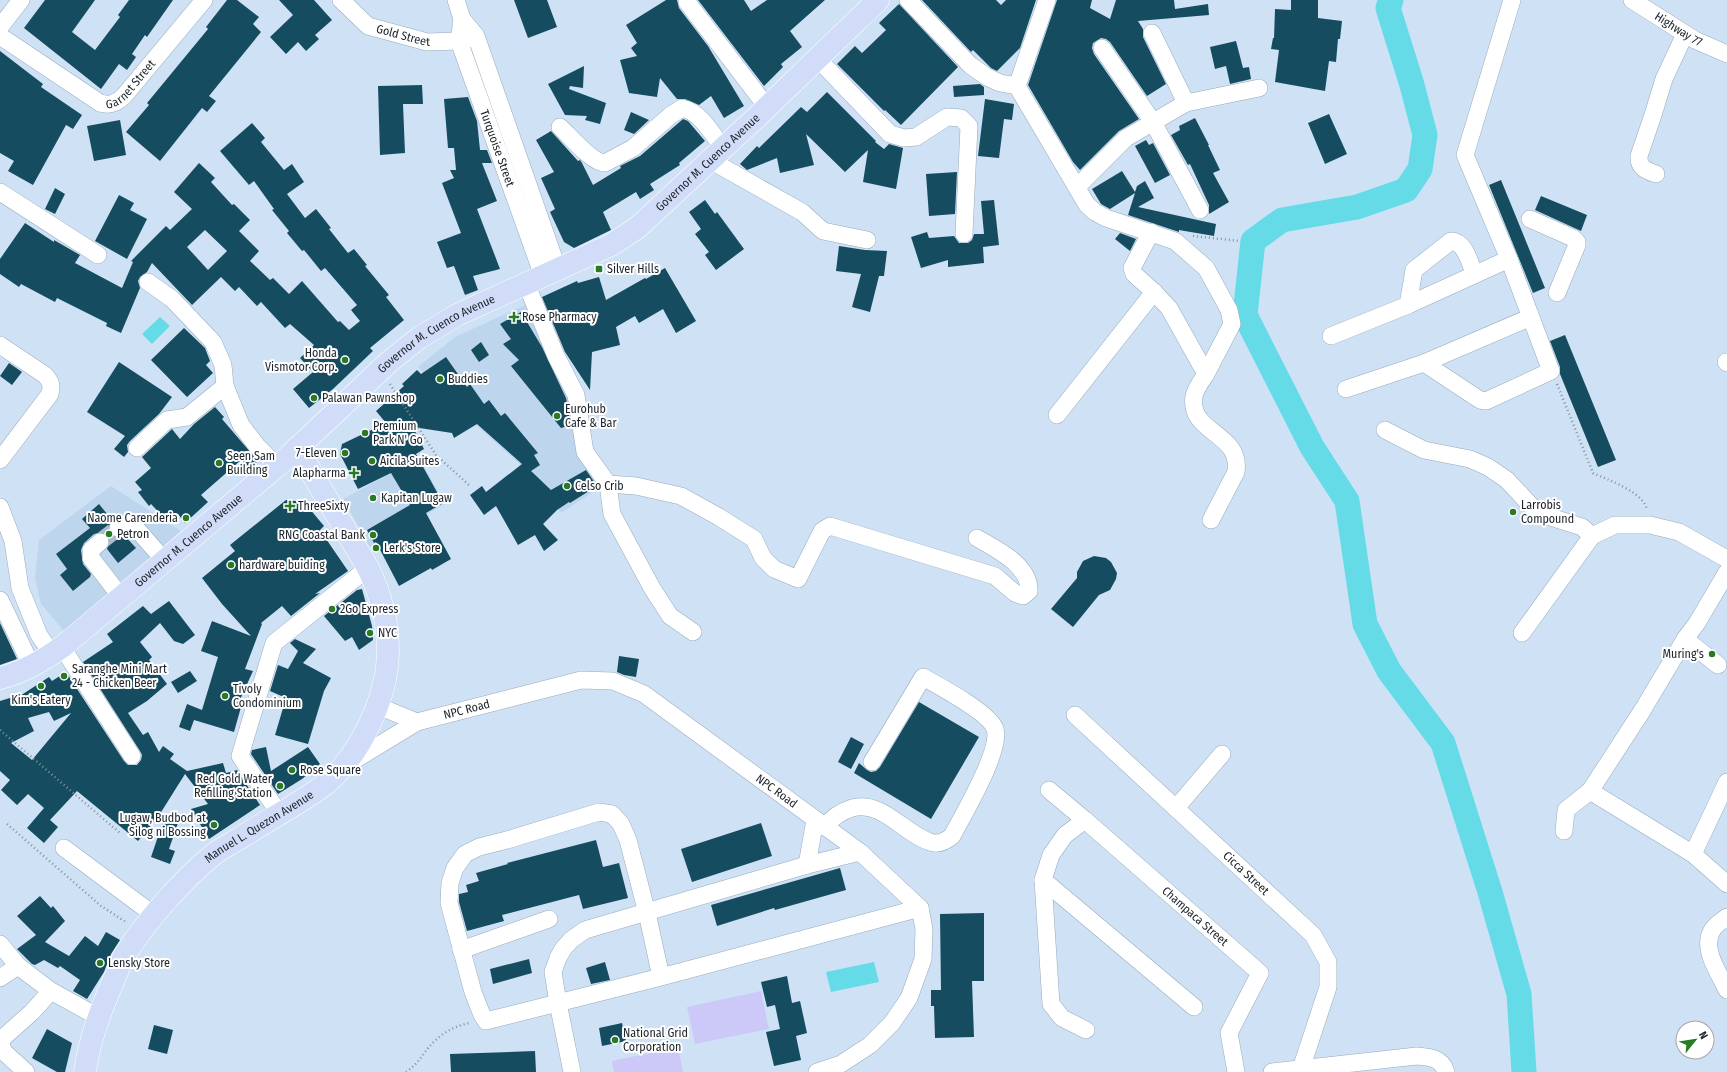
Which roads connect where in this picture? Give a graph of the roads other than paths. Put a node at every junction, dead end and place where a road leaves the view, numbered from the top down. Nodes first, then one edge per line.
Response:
1 (21, 0) edge
2 (204, 0) edge
3 (341, 0) edge
4 (456, 0) edge
5 (878, 0) edge
6 (908, 0) edge
7 (1046, 0) edge
8 (1512, 0) edge
9 (1632, 0) edge
10 (687, 2) dead end
11 (462, 19) junction
12 (0, 27) edge
13 (1152, 33) dead end
14 (1685, 34) junction
15 (0, 36) edge
16 (476, 36) junction
17 (459, 42) junction
18 (1102, 48) dead end
19 (1727, 54) edge
20 (818, 59) junction
21 (1017, 86) junction
22 (1259, 88) dead end
23 (1186, 103) junction
24 (767, 107) junction
25 (1153, 122) junction
26 (560, 127) dead end
27 (516, 148) junction
28 (716, 154) junction
29 (499, 155) junction
30 (1656, 174) dead end
31 (1077, 187) junction
32 (0, 192) edge
33 (1200, 210) dead end
34 (1530, 219) dead end
35 (1151, 232) junction
36 (964, 234) dead end
37 (867, 240) dead end
38 (98, 255) dead end
39 (1508, 259) junction
40 (1474, 273) junction
41 (543, 276) junction
42 (148, 282) dead end
43 (1154, 292) junction
44 (1557, 293) dead end
45 (1408, 305) junction
46 (1531, 317) junction
47 (1331, 336) dead end
48 (0, 345) edge
49 (1424, 363) junction
50 (1206, 374) junction
51 (225, 386) junction
52 (1346, 389) dead end
53 (1057, 414) dead end
54 (1386, 430) dead end
55 (137, 448) dead end
56 (298, 448) junction
57 (0, 460) edge
58 (277, 466) junction
59 (608, 484) junction
60 (0, 507) edge
61 (1211, 520) dead end
62 (118, 528) tunnel mouth
63 (1592, 536) junction
64 (977, 538) dead end
65 (100, 542) tunnel mouth
66 (1727, 559) edge
67 (164, 560) junction
68 (368, 568) junction
69 (1727, 572) edge
70 (121, 597) junction
71 (0, 600) edge
72 (693, 632) dead end
73 (1522, 633) dead end
74 (1686, 639) junction
75 (57, 650) junction
76 (1718, 665) dead end
77 (32, 667) junction
78 (0, 678) edge
79 (378, 706) junction
80 (1075, 715) dead end
81 (417, 722) junction
82 (1222, 754) dead end
83 (132, 756) dead end
84 (872, 762) dead end
85 (345, 765) junction
86 (1727, 782) edge
87 (1048, 790) dead end
88 (1590, 791) junction
89 (1176, 808) junction
90 (280, 813) junction
91 (1085, 820) junction
92 (820, 823) junction
93 (1564, 831) dead end
94 (64, 848) dead end
95 (860, 852) junction
96 (1693, 854) junction
97 (807, 865) junction
98 (1043, 880) junction
99 (1727, 884) edge
100 (920, 908) junction
101 (647, 913) junction
102 (154, 915) junction
103 (1727, 917) edge
104 (549, 919) dead end
105 (0, 944) edge
106 (461, 950) junction
107 (18, 966) junction
108 (661, 977) junction
109 (0, 978) edge
110 (1727, 990) edge
111 (51, 991) junction
112 (558, 1004) junction
113 (1194, 1007) dead end
114 (98, 1017) junction
115 (1086, 1030) dead end
116 (0, 1043) edge
117 (1302, 1069) junction
118 (26, 1072) edge
119 (85, 1072) edge
120 (572, 1072) edge
121 (817, 1072) edge
122 (1236, 1072) edge
123 (1272, 1072) edge
124 (1446, 1072) edge

1 - 12 street
2 - 15 street, Garnet Street
3 - 17 street, Gold Street
4 - 11 street, Turquoise Street
5 - 20 main road, Governor M. Cuenco Avenue
6 - 21 street
7 - 21 street
8 - 39 street
9 - 14 street, Highway 77
10 - 24 street
11 - 16 street, Turquoise Street
11 - 17 street, Turquoise Street
13 - 23 street
14 - 19 street, Highway 77
14 - 30 street
16 - 17 street, Gold Street
16 - 27 street, Turquoise Street
17 - 29 street, Turquoise Street
18 - 25 street
20 - 24 main road, Governor M. Cuenco Avenue
20 - 36 street
21 - 31 street
22 - 23 street
23 - 25 street
24 - 28 main road, Governor M. Cuenco Avenue
25 - 31 street
25 - 33 street
26 - 28 street
27 - 29 street
27 - 41 street, Turquoise Street
28 - 37 street
28 - 41 main road, Governor M. Cuenco Avenue
29 - 41 street, Turquoise Street
31 - 35 street
32 - 38 street
34 - 44 street
35 - 43 street
35 - 50 street
39 - 40 street
39 - 46 street
40 - 45 street
40 - 45 street
41 - 56 main road, Governor M. Cuenco Avenue
41 - 59 street
42 - 51 street
43 - 50 street
43 - 53 street
45 - 47 street
46 - 49 street
46 - 49 street
48 - 57 street
49 - 52 street
50 - 61 street
51 - 55 street
51 - 58 street
54 - 63 street
56 - 58 main road, Governor M. Cuenco Avenue
56 - 68 main road, Manuel L. Quezon Avenue
58 - 67 main road, Governor M. Cuenco Avenue
59 - 64 street
59 - 72 street
60 - 75 street
62 - 67 street
63 - 66 street
63 - 73 street
65 - 70 street
67 - 70 main road, Governor M. Cuenco Avenue
68 - 79 main road, Manuel L. Quezon Avenue
68 - 90 street
69 - 74 street
70 - 75 main road, Governor M. Cuenco Avenue
71 - 77 street
74 - 76 street
74 - 88 street
75 - 77 main road, Governor M. Cuenco Avenue
75 - 83 street
77 - 78 main road, Governor M. Cuenco Avenue
79 - 81 street
79 - 85 main road, Manuel L. Quezon Avenue
80 - 89 street, Cicca Street
81 - 85 street, NPC Road
81 - 92 street, NPC Road
82 - 89 street
84 - 92 street
85 - 90 main road, Manuel L. Quezon Avenue
86 - 96 street
87 - 91 street, Champaca Street
88 - 93 street
88 - 96 street
89 - 117 street, Cicca Street
90 - 102 main road, Manuel L. Quezon Avenue
91 - 98 street
91 - 122 street, Champaca Street
92 - 95 street, NPC Road
92 - 97 street
94 - 102 street
95 - 97 street
95 - 100 street, NPC Road
96 - 99 street
97 - 101 street
98 - 113 street
98 - 115 street
100 - 108 street
100 - 121 street
101 - 106 street
101 - 108 street
101 - 112 street
102 - 114 main road, Manuel L. Quezon Avenue
103 - 110 street
104 - 106 street
105 - 107 street
106 - 112 street
107 - 109 street
107 - 111 street
108 - 112 street
111 - 114 street
111 - 116 street
112 - 120 street
114 - 119 main road, Manuel L. Quezon Avenue
116 - 118 street
117 - 123 street
117 - 124 street

